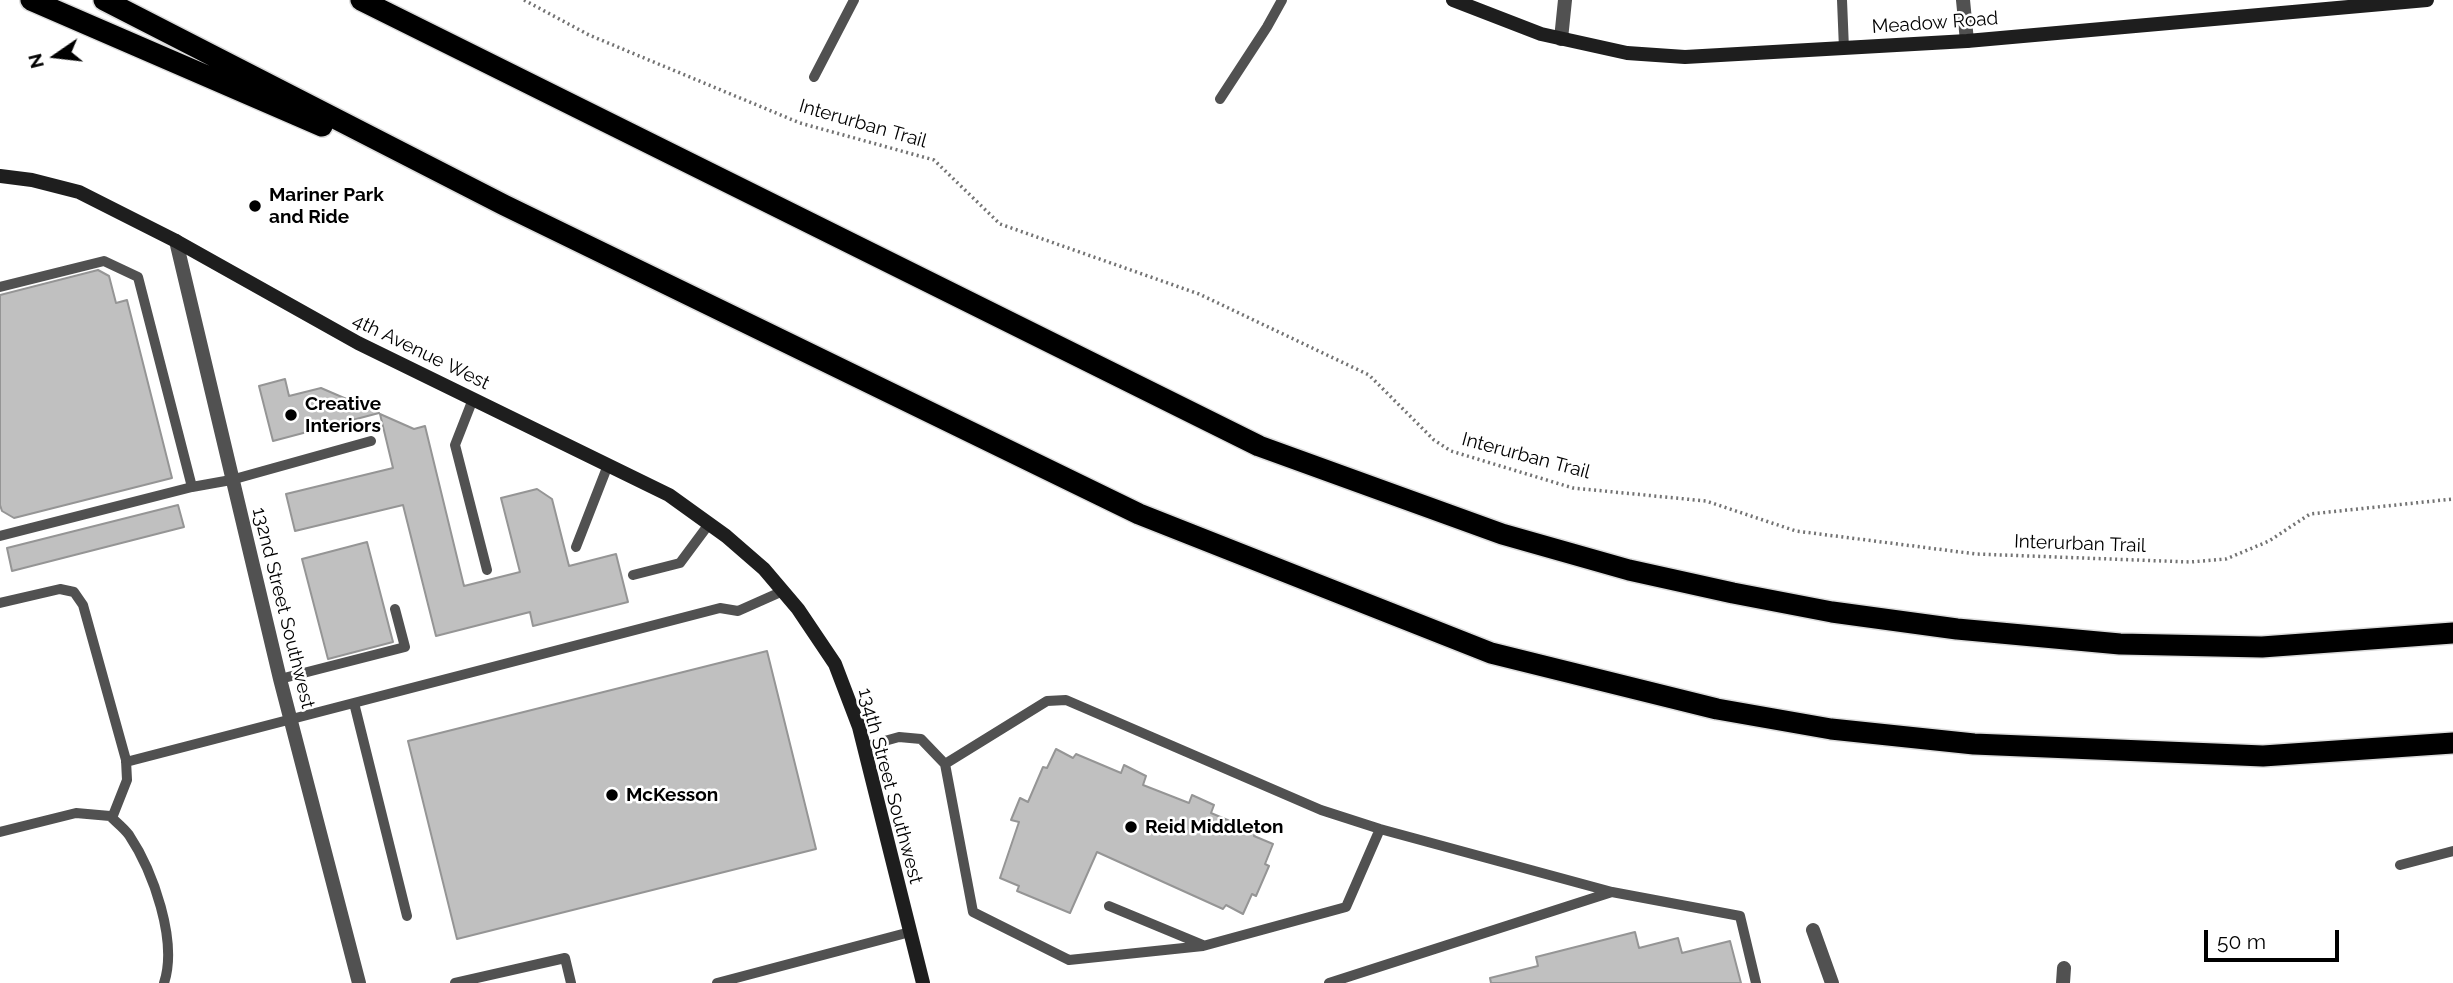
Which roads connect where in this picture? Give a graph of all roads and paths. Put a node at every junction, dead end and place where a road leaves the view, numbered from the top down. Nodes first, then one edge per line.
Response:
1 (31, 0) edge
2 (104, 0) edge
3 (361, 0) edge
4 (524, 0) edge
5 (854, 0) edge
6 (1282, 0) edge
7 (1453, 0) edge
8 (1564, 0) edge
9 (1842, 0) edge
10 (1964, 0) edge
11 (2427, 0) edge
12 (1561, 39) junction
13 (1967, 41) junction
14 (1844, 49) junction
15 (814, 77) dead end
16 (1220, 99) dead end
17 (0, 176) edge
18 (504, 205) junction
19 (176, 241) junction
20 (0, 287) edge
21 (473, 399) junction
22 (371, 441) dead end
23 (608, 465) junction
24 (231, 480) junction
25 (192, 486) junction
26 (2453, 499) edge
27 (709, 524) junction
28 (0, 536) edge
29 (576, 547) dead end
30 (487, 570) dead end
31 (633, 575) dead end
32 (783, 591) junction
33 (0, 603) edge
34 (395, 609) dead end
35 (798, 609) joint
36 (2453, 633) edge
37 (280, 678) junction
38 (354, 703) junction
39 (290, 720) junction
40 (2453, 743) edge
41 (863, 747) junction
42 (126, 762) junction
43 (945, 764) junction
44 (113, 818) junction
45 (1380, 829) junction
46 (0, 832) edge
47 (2453, 851) edge
48 (2400, 866) dead end
49 (1612, 892) junction
50 (1109, 906) dead end
51 (407, 916) dead end
52 (1813, 930) dead end
53 (910, 932) junction
54 (1203, 946) junction
55 (164, 983) edge
56 (359, 983) edge
57 (455, 983) edge
58 (571, 983) edge
59 (717, 983) edge
60 (923, 983) edge
61 (1329, 983) edge
62 (1756, 983) edge
63 (1832, 983) edge

1 - 18 highway
2 - 18 highway
3 - 36 highway
4 - 26 path, Interurban Trail
5 - 15 lane
6 - 16 lane
7 - 12 street, Meadow Road
8 - 12 street
9 - 14 lane
10 - 13 street
11 - 13 street, Meadow Road
12 - 14 street, Meadow Road
13 - 14 street, Meadow Road
17 - 19 street, 4th Avenue West
18 - 40 highway
19 - 21 street, 4th Avenue West
19 - 24 street, 132nd Street Southwest
20 - 25 lane
21 - 23 street, 4th Avenue West
21 - 30 lane
22 - 24 lane
23 - 27 street, 4th Avenue West
23 - 29 lane
24 - 25 lane
24 - 37 street, 132nd Street Southwest
25 - 28 lane
27 - 31 lane
27 - 32 street, 4th Avenue West
32 - 35 street, 4th Avenue West
32 - 38 lane
33 - 42 lane
34 - 37 lane
35 - 41 street, 134th Street Southwest
37 - 39 street, 132nd Street Southwest
38 - 39 lane
38 - 51 lane
39 - 42 lane
39 - 56 street, 132nd Street Southwest
41 - 43 lane
41 - 53 street, 134th Street Southwest
42 - 44 lane
43 - 45 lane
43 - 54 lane
44 - 46 lane
44 - 55 lane
45 - 49 lane
45 - 54 lane
47 - 48 lane
49 - 61 lane
49 - 62 lane
50 - 54 lane
52 - 63 street
53 - 59 lane
53 - 60 street, 134th Street Southwest
57 - 58 lane

